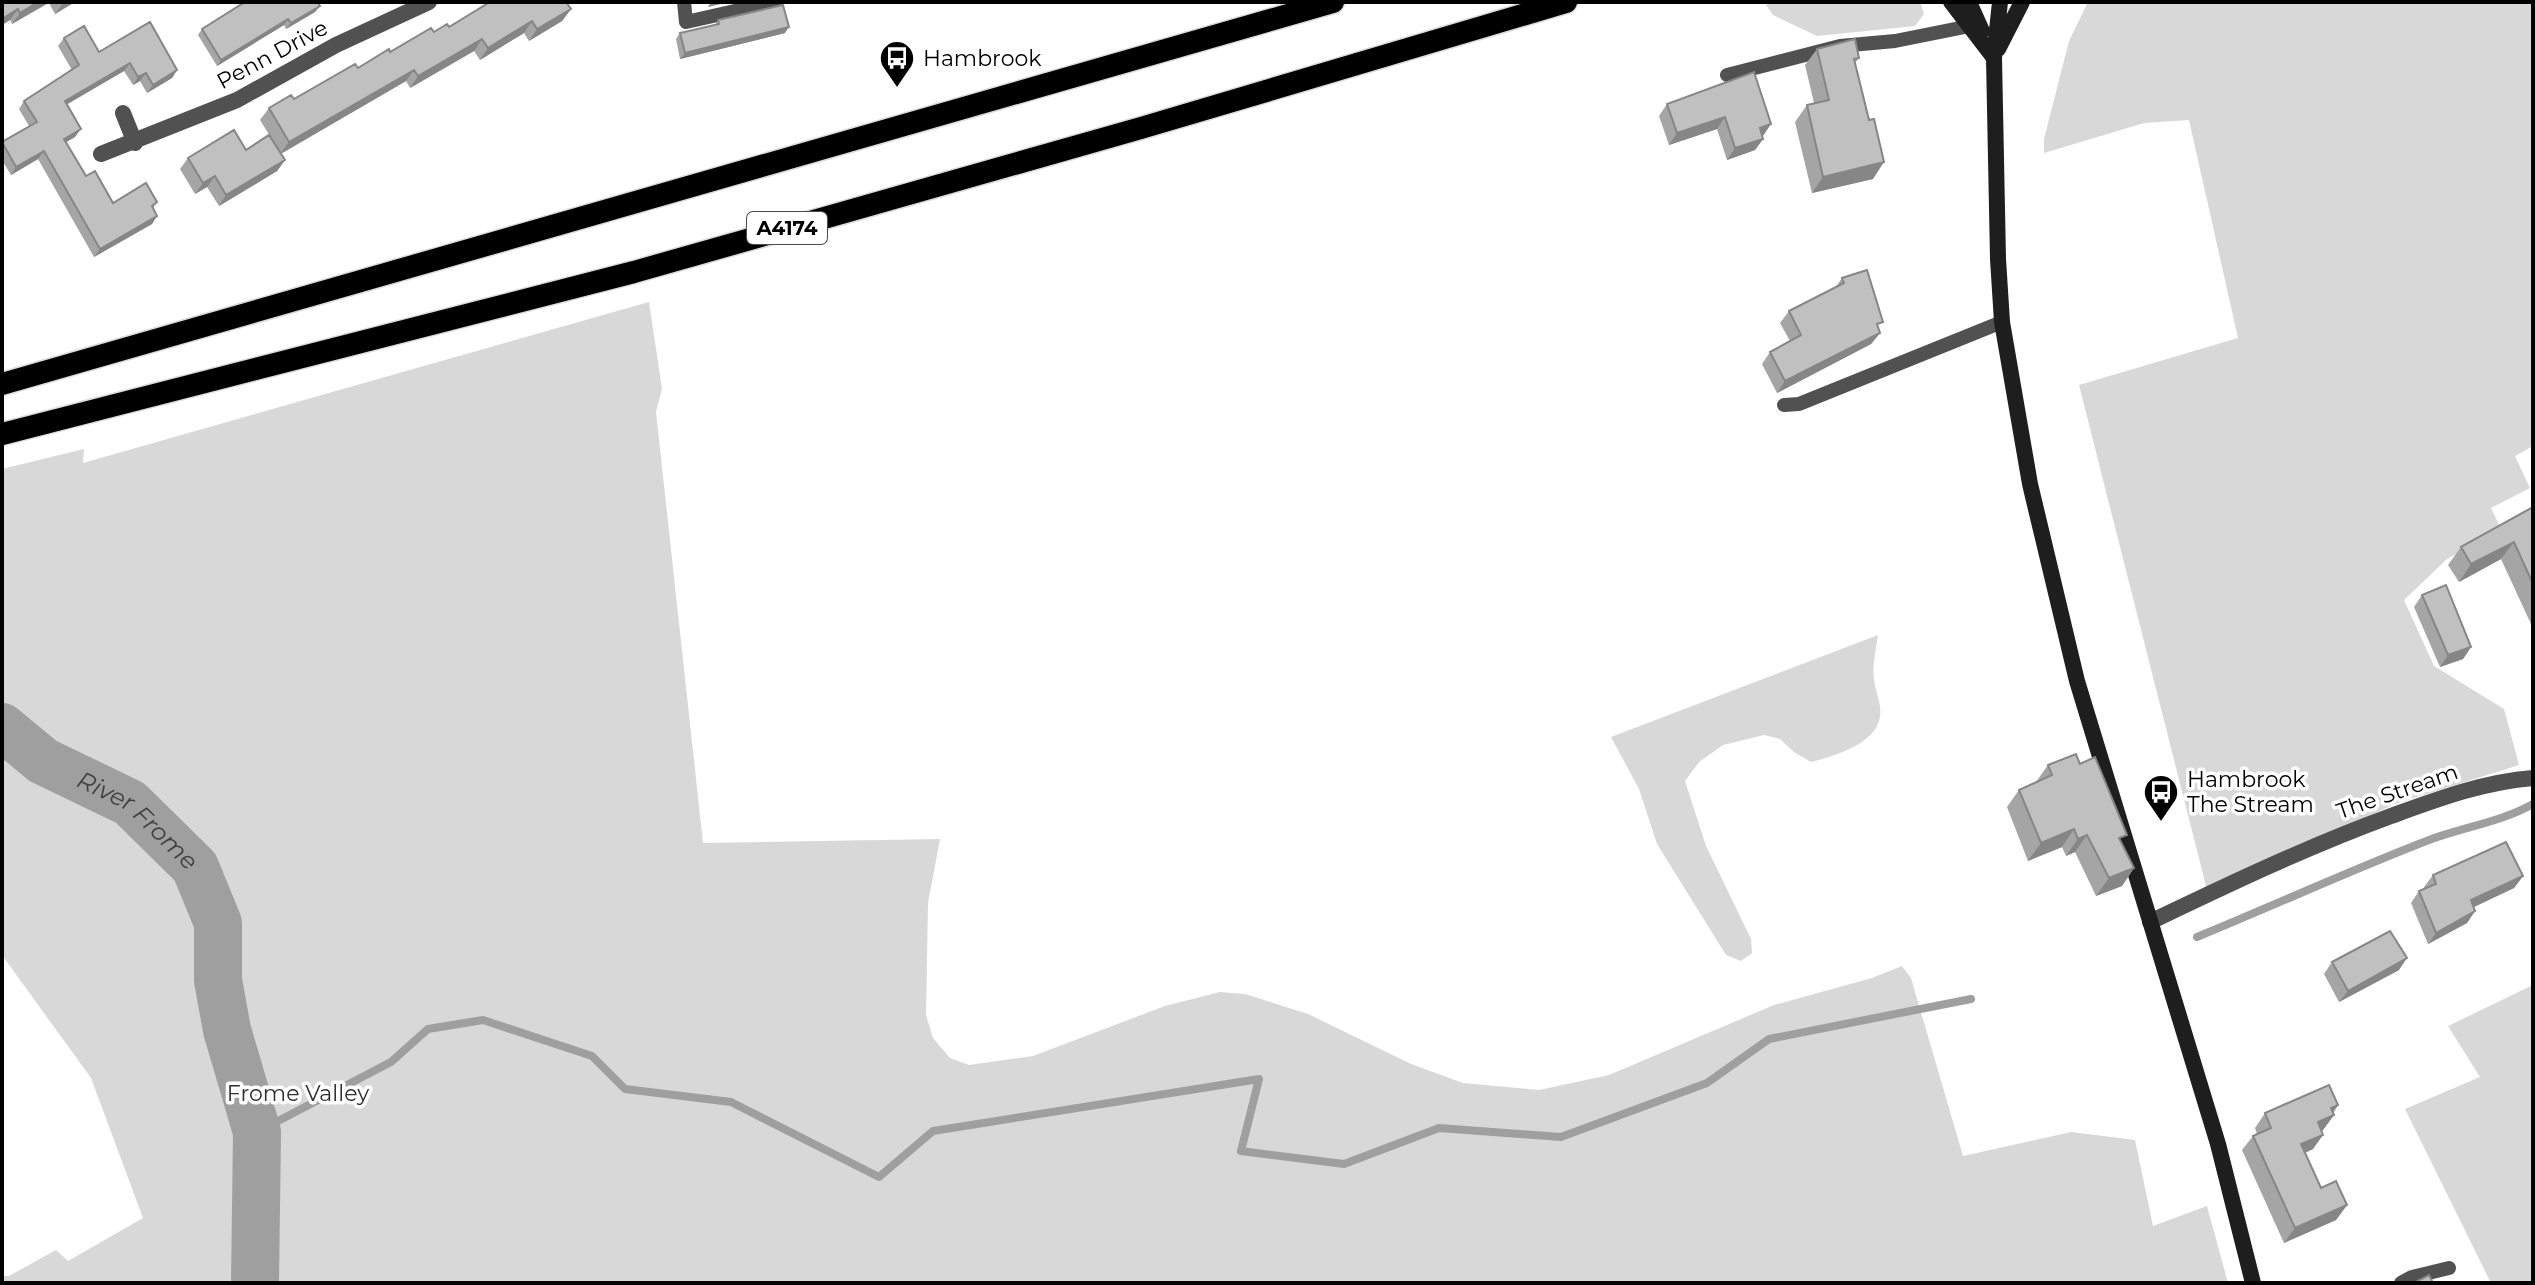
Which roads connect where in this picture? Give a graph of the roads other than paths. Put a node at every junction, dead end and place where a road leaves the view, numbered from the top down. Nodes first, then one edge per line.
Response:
1 (429, 2) edge
2 (684, 2) edge
3 (775, 2) edge
4 (1333, 2) edge
5 (1566, 2) edge
6 (1951, 2) edge
7 (1969, 2) edge
8 (2000, 2) edge
9 (2022, 2) edge
10 (1970, 26) junction
11 (1994, 58) junction
12 (1727, 75) dead end
13 (123, 113) dead end
14 (135, 143) junction
15 (101, 154) dead end
16 (2002, 322) junction
17 (2, 384) edge
18 (1784, 405) dead end
19 (2, 434) edge
20 (2533, 778) edge
21 (2150, 922) junction
22 (2449, 1268) dead end
23 (2253, 1283) edge
24 (2401, 1283) edge

1 - 14 street, Penn Drive
2 - 3 lane
4 - 17 highway
5 - 19 highway, A4174
6 - 10 main road
7 - 11 main road
8 - 11 main road
9 - 11 main road
10 - 11 main road
10 - 12 lane
11 - 16 main road
13 - 14 street
14 - 15 street, Penn Drive
16 - 18 lane
16 - 21 main road
20 - 21 street, The Stream
21 - 23 main road
22 - 24 lane

